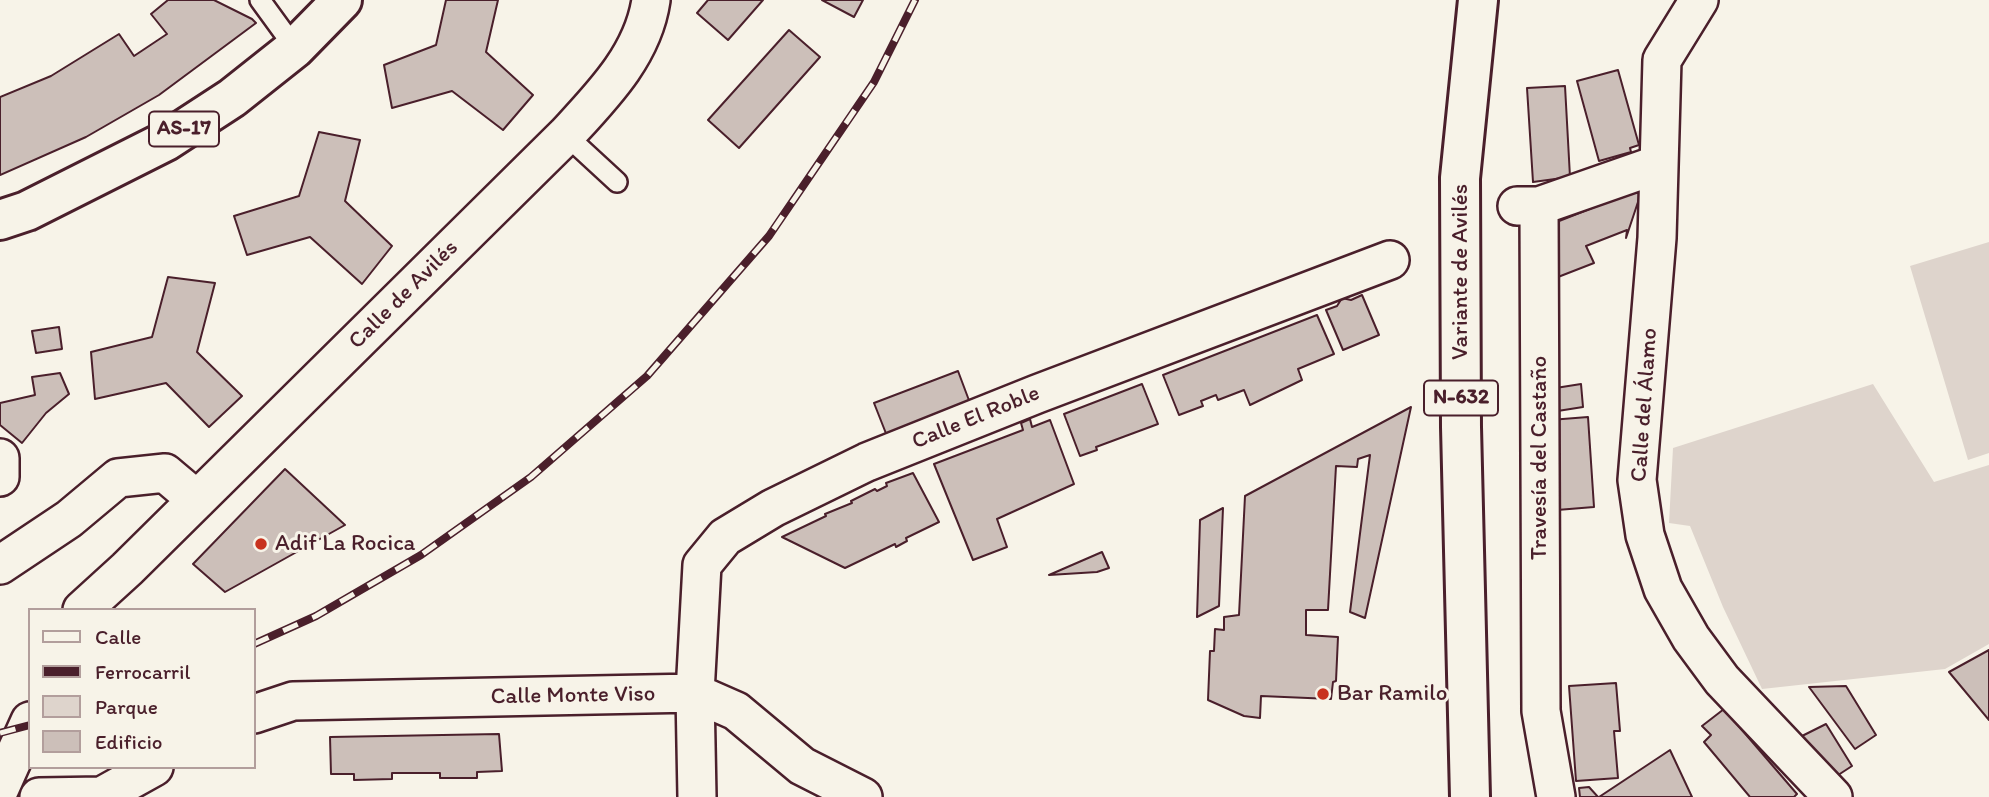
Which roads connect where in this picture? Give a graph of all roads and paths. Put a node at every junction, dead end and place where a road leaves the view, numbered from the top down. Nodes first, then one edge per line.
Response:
1 (260, 0) edge
2 (342, 0) edge
3 (651, 0) edge
4 (1478, 0) edge
5 (1699, 0) edge
6 (295, 48) junction
7 (566, 135) junction
8 (1659, 163) junction
9 (617, 182) dead end
10 (0, 220) edge
11 (1390, 260) dead end
12 (0, 458) edge
13 (0, 477) edge
14 (197, 500) junction
15 (0, 565) edge
16 (127, 569) junction
17 (84, 608) edge
18 (104, 608) edge
19 (695, 693) junction
20 (256, 713) edge
21 (27, 727) edge
22 (37, 769) edge
23 (54, 769) edge
24 (150, 769) edge
25 (0, 788) edge
26 (93, 796) edge
27 (23, 797) edge
28 (39, 797) edge
29 (697, 797) edge
30 (863, 797) edge
31 (1470, 797) edge
32 (1556, 797) edge
33 (1833, 797) edge

1 - 6 lane
2 - 6 main road, AS-17
3 - 7 street, Calle de Avilés
4 - 31 main road, Variante de Avilés / N-632
5 - 8 street, Calle del Álamo
6 - 10 main road, AS-17
7 - 9 lane
7 - 14 street, Calle de Avilés
8 - 32 street, Travesía del Castaño
8 - 33 street, Calle del Álamo
11 - 19 street, Calle El Roble
12 - 13 street
14 - 15 street
14 - 16 street, Calle de Avilés
16 - 17 street, Calle de Avilés
16 - 18 street, Calle de Avilés
19 - 20 street, Calle Monte Viso
19 - 29 street, Calle El Roble
19 - 30 street, Calle Monte Viso
21 - 25 street
21 - 27 street
22 - 27 street
23 - 26 street
24 - 26 street
26 - 28 street

